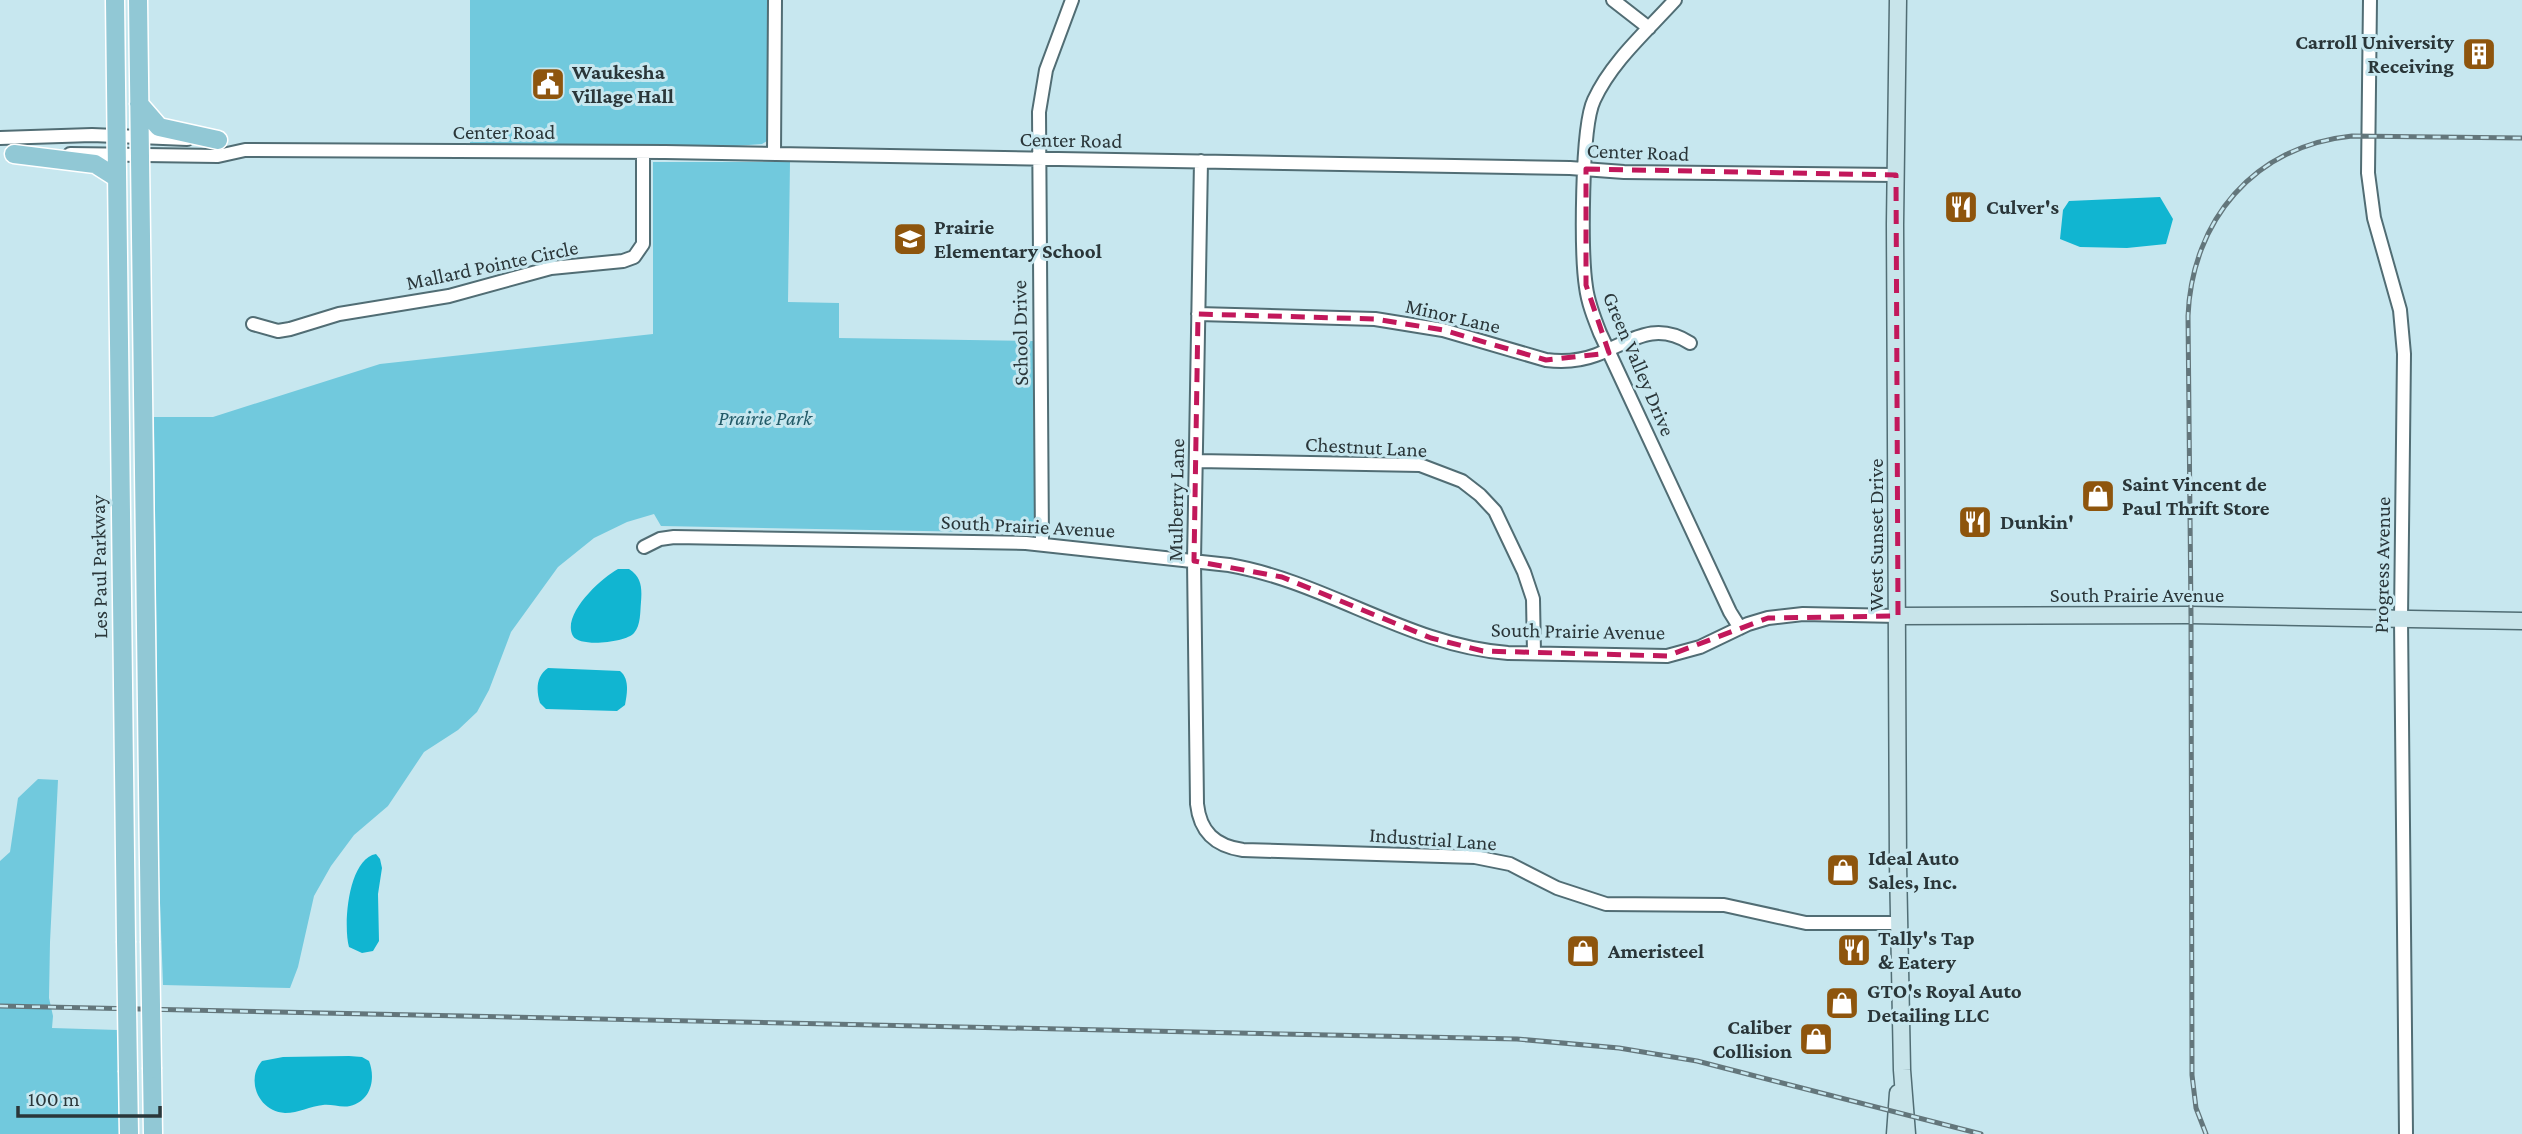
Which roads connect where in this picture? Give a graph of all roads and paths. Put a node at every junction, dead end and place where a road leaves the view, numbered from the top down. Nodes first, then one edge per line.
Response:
1 (116, 0) edge
2 (138, 0) edge
3 (775, 0) edge
4 (1072, 0) edge
5 (1613, 0) edge
6 (1675, 0) edge
7 (1898, 0) edge
8 (2370, 0) edge
9 (1649, 29) junction
10 (139, 104) junction
11 (0, 138) edge
12 (218, 140) junction
13 (128, 146) junction
14 (245, 150) junction
15 (643, 152) junction
16 (7, 154) edge
17 (774, 154) junction
18 (1037, 158) junction
19 (1201, 161) junction
20 (1586, 169) junction
21 (1896, 175) junction
22 (117, 178) junction
23 (1198, 314) junction
24 (253, 324) dead end
25 (1690, 343) dead end
26 (1608, 349) junction
27 (1196, 461) junction
28 (1042, 544) junction
29 (644, 547) dead end
30 (1194, 561) junction
31 (1898, 616) junction
32 (2401, 619) junction
33 (2522, 621) edge
34 (1740, 628) junction
35 (1534, 653) junction
36 (1210, 836) joint
37 (1899, 923) junction
38 (1902, 1070) junction
39 (129, 1134) edge
40 (153, 1134) edge
41 (1895, 1134) edge
42 (1908, 1134) edge
43 (2406, 1134) edge

1 - 13 main road
2 - 10 main road, Les Paul Parkway
3 - 17 street
4 - 18 street, School Drive
5 - 9 street
6 - 9 street, Green Valley Drive
7 - 21 main road, West Sunset Drive
8 - 32 street, Progress Avenue
9 - 20 street, Green Valley Drive
10 - 12 main road
10 - 13 main road, Les Paul Parkway
11 - 13 street, Center Road
12 - 13 street, Center Road
12 - 14 street, Center Road
13 - 14 street, Center Road
13 - 16 street, Center Road
13 - 22 main road, Les Paul Parkway
13 - 40 main road, Les Paul Parkway, bridge
14 - 15 street, Center Road
15 - 17 street, Center Road
15 - 24 street, Mallard Pointe Circle
16 - 22 main road
17 - 18 street, Center Road
18 - 19 street, Center Road
18 - 28 street, School Drive
19 - 20 street, Center Road
19 - 23 street, Mulberry Lane
20 - 21 street, Center Road
20 - 26 street, Green Valley Drive
21 - 31 main road, West Sunset Drive
22 - 39 main road, Les Paul Parkway, bridge
23 - 26 street, Minor Lane
23 - 27 street, Mulberry Lane
25 - 26 street, Minor Lane
26 - 34 street, Green Valley Drive
27 - 30 street, Mulberry Lane
27 - 35 street, Chestnut Lane
28 - 29 street, South Prairie Avenue
28 - 30 street, South Prairie Avenue
30 - 35 street, South Prairie Avenue
30 - 36 street, Mulberry Lane
31 - 32 main road, South Prairie Avenue
31 - 34 street, South Prairie Avenue
31 - 37 main road, West Sunset Drive
32 - 33 main road, South Prairie Avenue
32 - 43 street, Progress Avenue
34 - 35 street, South Prairie Avenue
36 - 37 street, Industrial Lane
37 - 38 main road, West Sunset Drive
38 - 41 main road, West Sunset Drive
38 - 42 main road, West Sunset Drive

